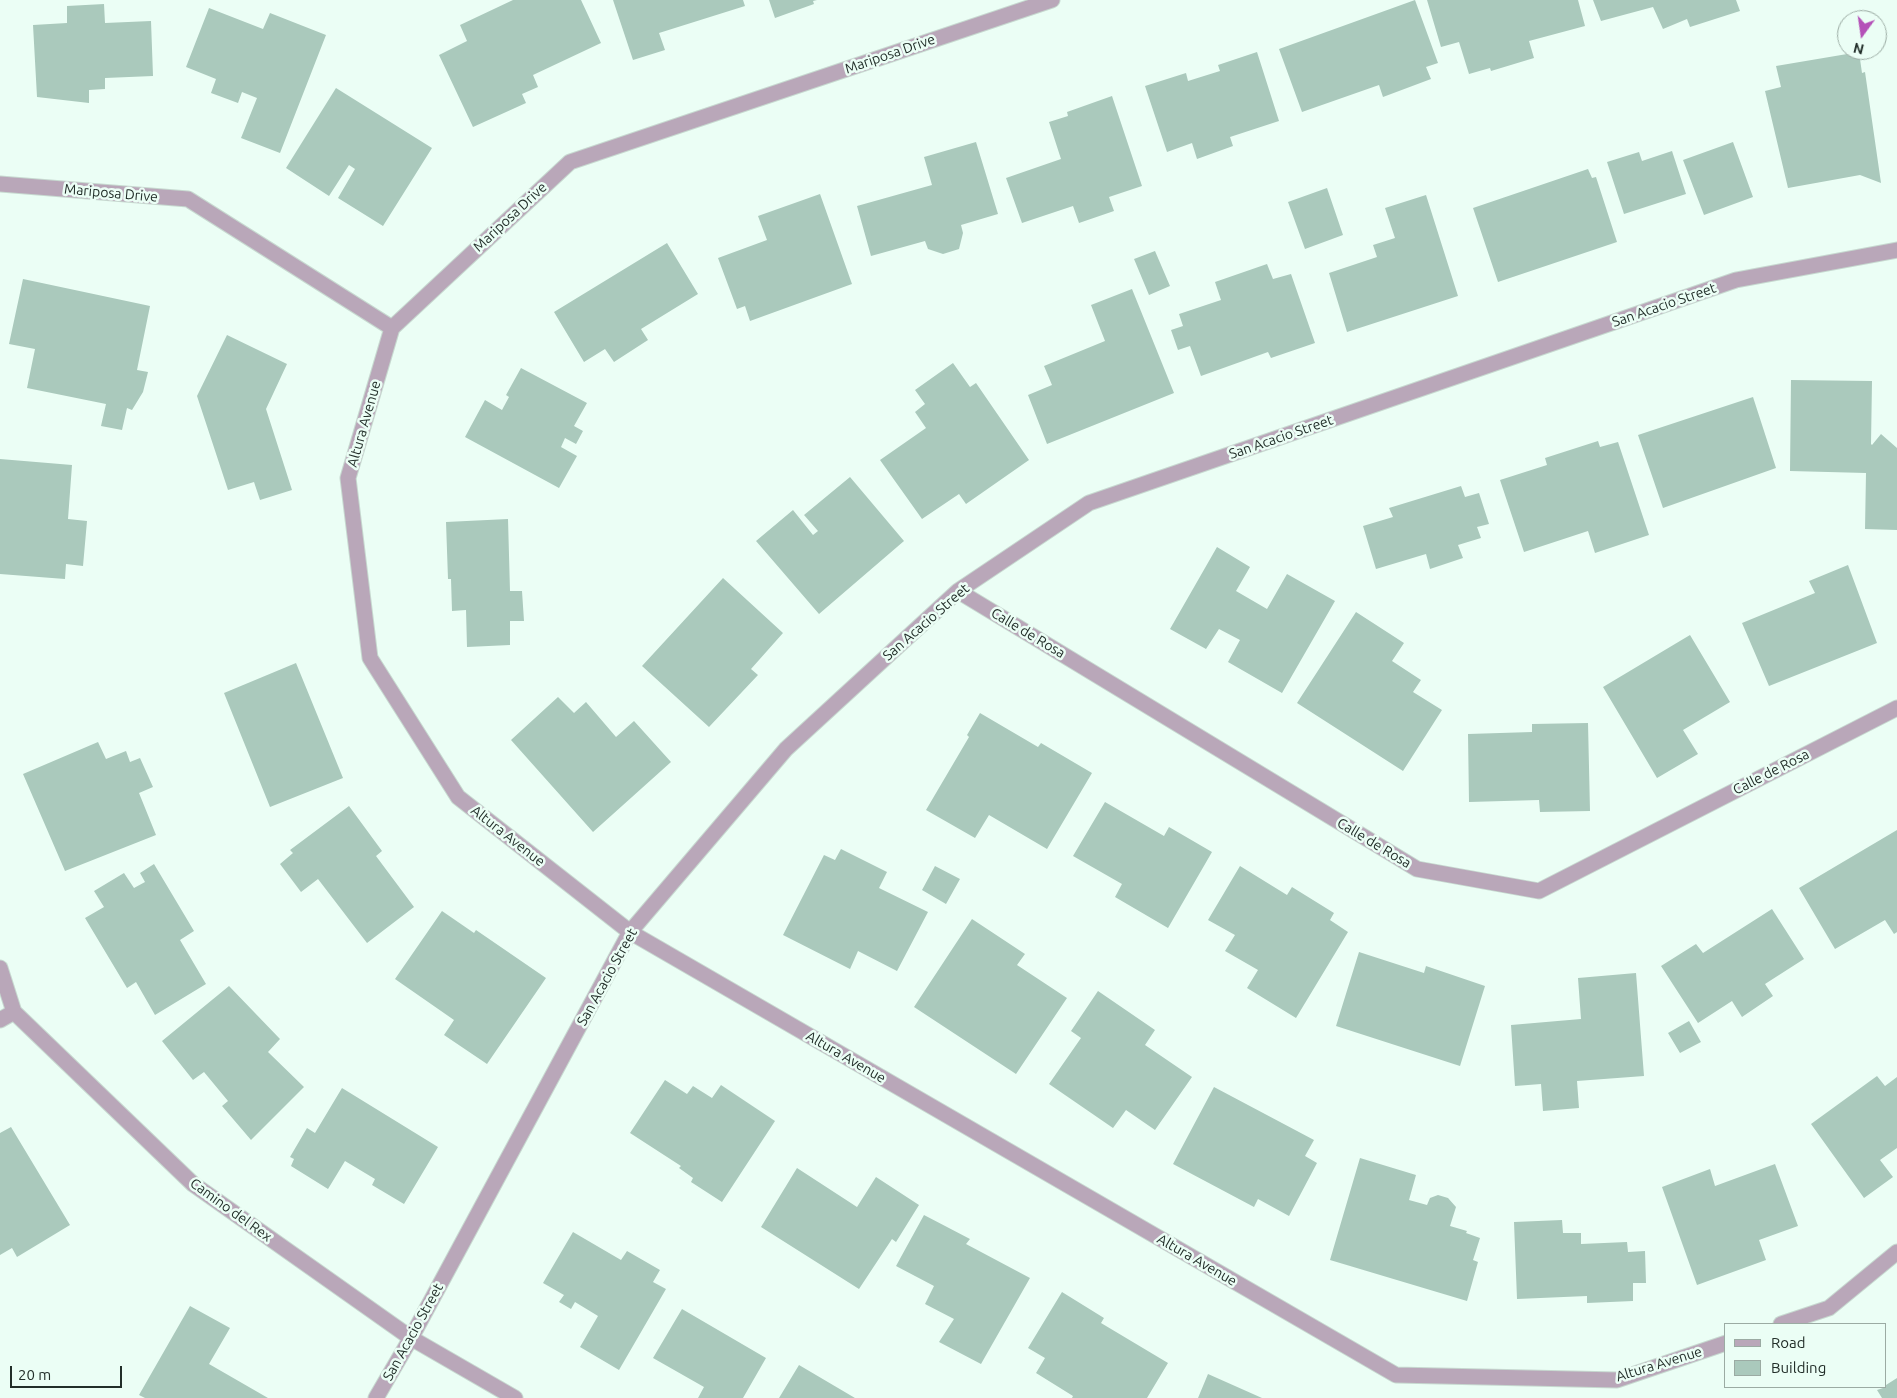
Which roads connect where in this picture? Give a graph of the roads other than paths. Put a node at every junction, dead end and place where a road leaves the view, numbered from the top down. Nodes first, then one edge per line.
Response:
1 (1052, 0) edge
2 (0, 184) edge
3 (1897, 250) edge
4 (392, 328) junction
5 (958, 591) junction
6 (1897, 708) edge
7 (630, 932) junction
8 (0, 968) edge
9 (14, 1012) junction
10 (0, 1020) edge
11 (1897, 1252) edge
12 (1784, 1323) edge
13 (411, 1338) junction
14 (1724, 1344) edge
15 (376, 1398) edge
16 (515, 1398) edge

1 - 4 street, Mariposa Drive
2 - 4 street, Mariposa Drive
3 - 5 street, San Acacio Street
4 - 7 street, Altura Avenue
5 - 6 street, Calle de Rosa
5 - 7 street, San Acacio Street
7 - 13 street, San Acacio Street
7 - 14 street, Altura Avenue
8 - 9 street, Camino del Rex
9 - 10 street
9 - 13 street, Camino del Rex
11 - 12 street
13 - 15 street, San Acacio Street
13 - 16 street, Camino del Rex

